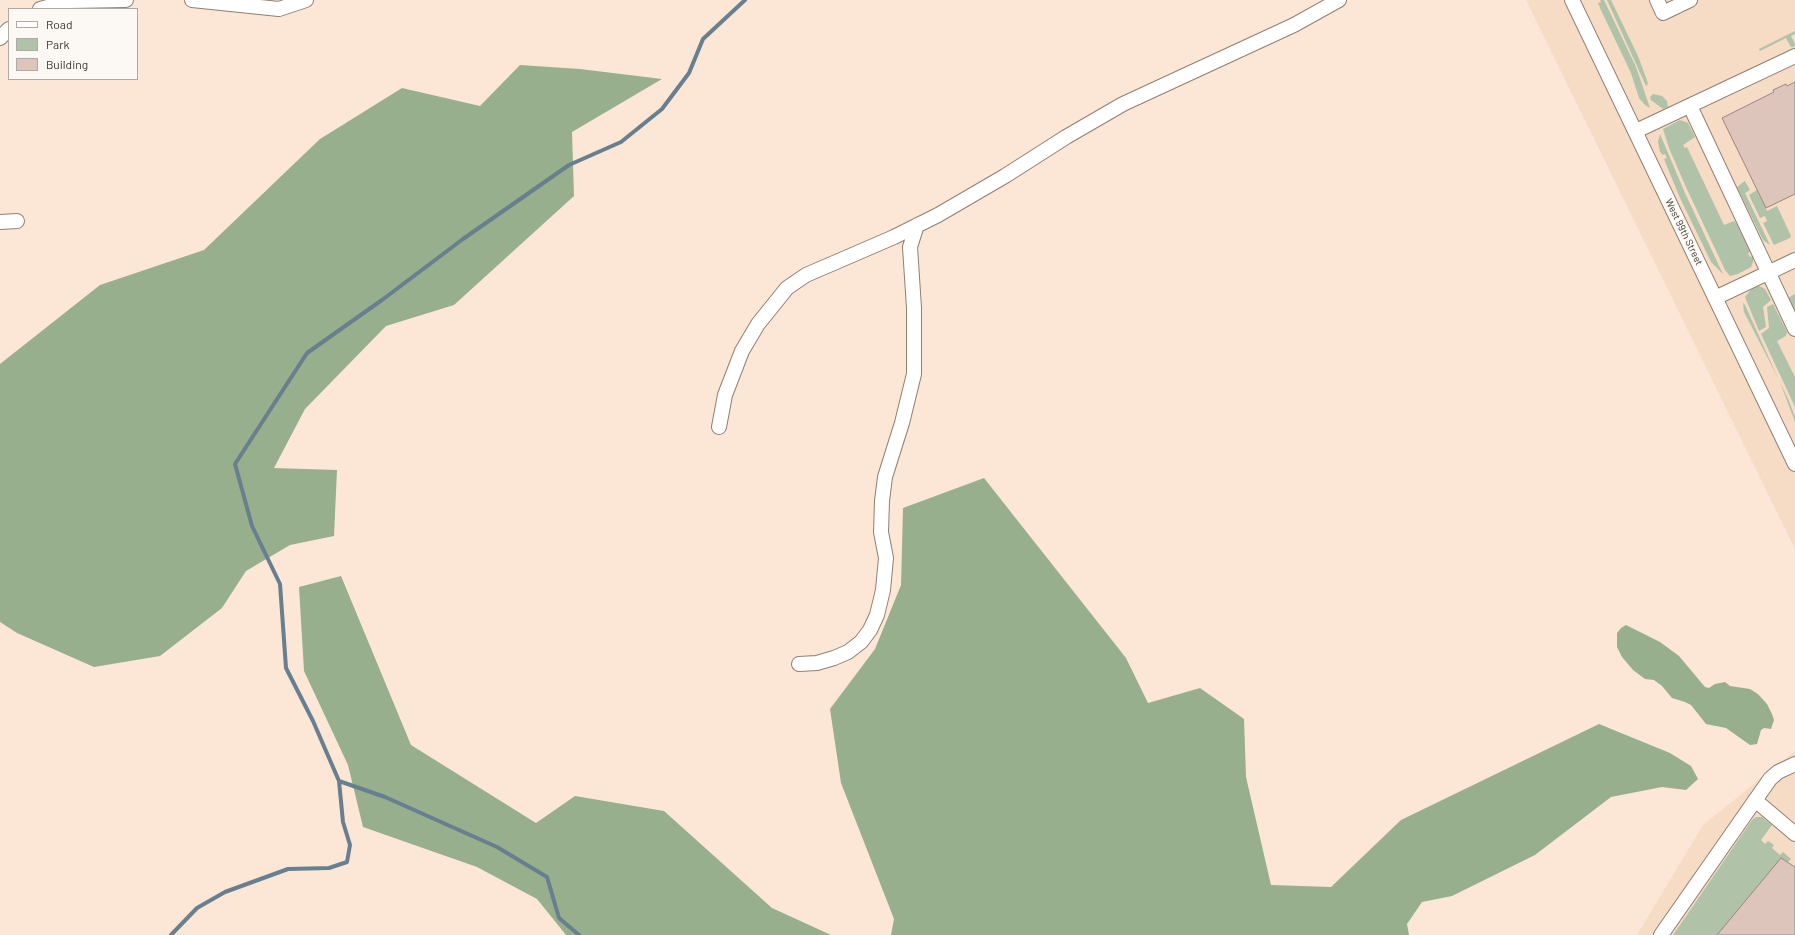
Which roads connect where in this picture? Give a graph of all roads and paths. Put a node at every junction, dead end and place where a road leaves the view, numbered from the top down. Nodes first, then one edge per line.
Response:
1 (97, 0) edge
2 (126, 0) edge
3 (192, 0) edge
4 (306, 0) edge
5 (1339, 0) edge
6 (1572, 0) edge
7 (1657, 0) edge
8 (1690, 0) edge
9 (44, 8) edge
10 (8, 30) edge
11 (0, 38) edge
12 (1795, 56) edge
13 (1690, 106) junction
14 (1636, 131) junction
15 (17, 221) dead end
16 (0, 222) edge
17 (917, 225) junction
18 (1795, 260) edge
19 (1768, 272) junction
20 (1716, 298) junction
21 (1795, 329) edge
22 (719, 427) dead end
23 (1795, 464) edge
24 (799, 664) dead end
25 (1795, 764) edge
26 (1755, 800) junction
27 (1795, 834) edge
28 (1661, 935) edge

1 - 2 street
1 - 9 street
3 - 4 street
5 - 17 street
6 - 14 street, West 99th Street
7 - 8 street
10 - 11 street
12 - 13 street
13 - 14 street
13 - 19 street
14 - 20 street, West 99th Street
15 - 16 street
17 - 22 street
17 - 24 street
18 - 19 street
19 - 20 street
19 - 21 street
20 - 23 street, West 99th Street
25 - 26 street
26 - 27 street
26 - 28 street

